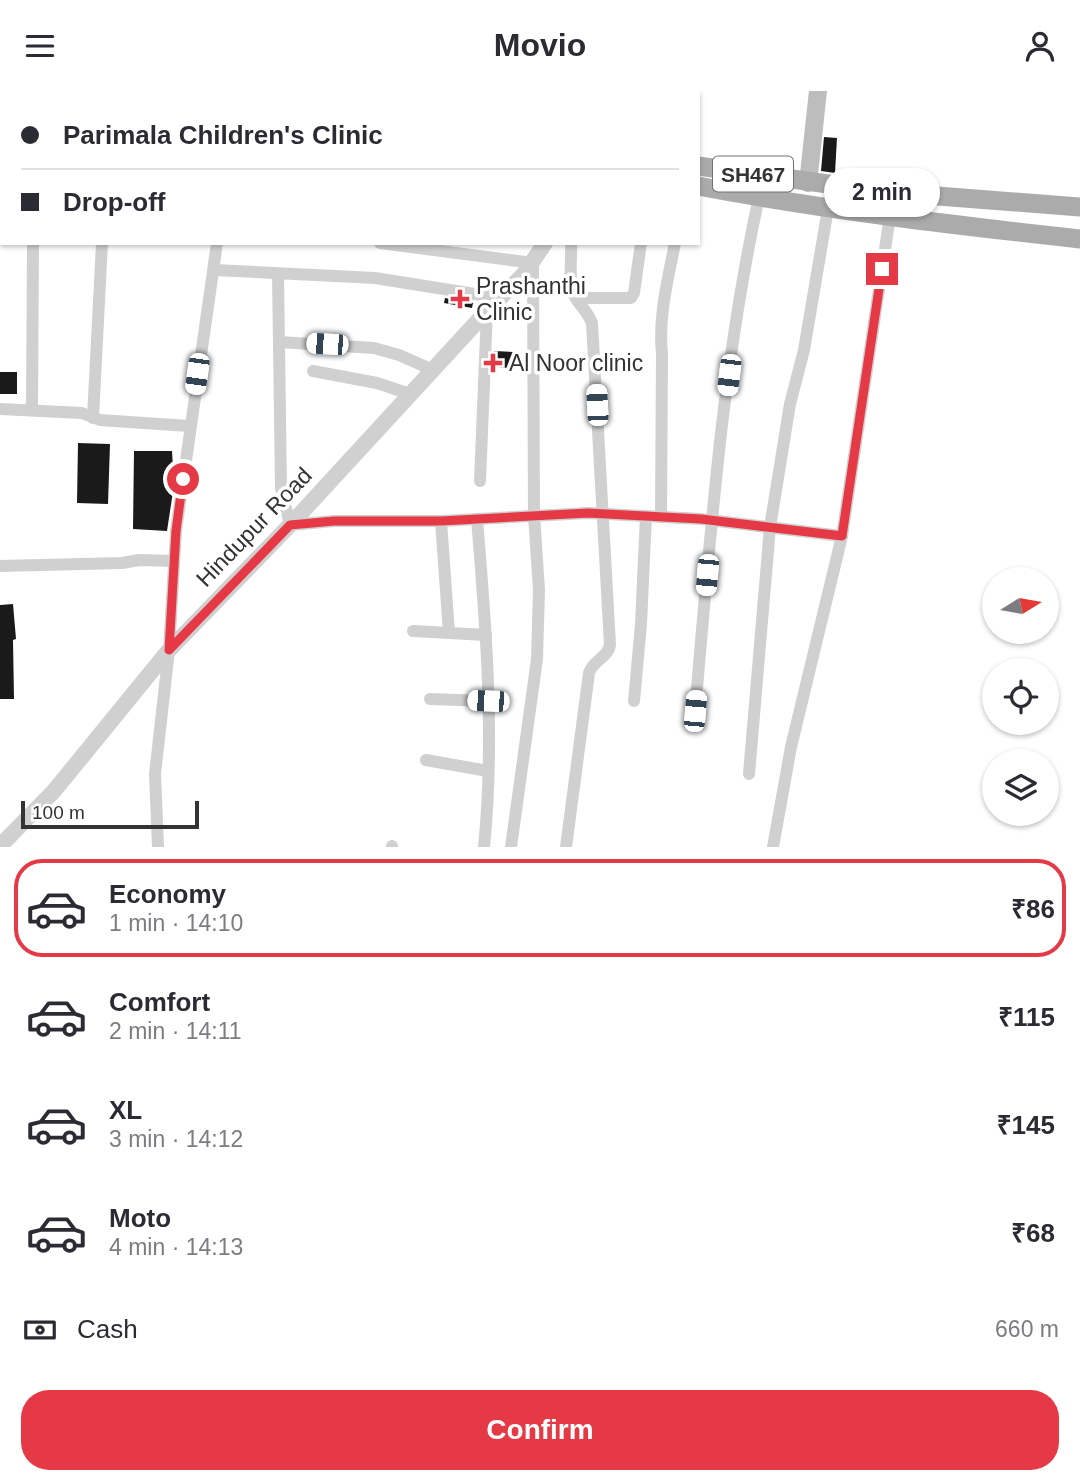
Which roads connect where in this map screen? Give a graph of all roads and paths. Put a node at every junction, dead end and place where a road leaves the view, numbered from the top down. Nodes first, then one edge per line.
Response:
1 (818, 91) edge
2 (700, 166) edge
3 (808, 183) junction
4 (832, 185) junction
5 (700, 186) edge
6 (759, 197) junction
7 (1080, 206) edge
8 (828, 207) junction
9 (890, 216) junction
10 (1080, 239) edge
11 (33, 245) edge
12 (102, 245) edge
13 (217, 245) edge
14 (395, 245) edge
15 (544, 245) edge
16 (571, 245) edge
17 (641, 245) edge
18 (675, 245) edge
19 (533, 263) junction
20 (214, 271) junction
21 (278, 274) junction
22 (500, 298) junction
23 (576, 298) junction
24 (486, 311) junction
25 (279, 342) junction
26 (433, 370) junction
27 (313, 371) dead end
28 (410, 394) junction
29 (0, 409) edge
30 (32, 410) junction
31 (93, 418) junction
32 (190, 426) junction
33 (480, 481) dead end
34 (603, 514) junction
35 (534, 515) junction
36 (646, 516) junction
37 (661, 517) junction
38 (477, 519) junction
39 (712, 520) junction
40 (441, 521) junction
41 (290, 525) junction
42 (770, 527) junction
43 (842, 536) junction
44 (174, 561) junction
45 (0, 566) edge
46 (413, 631) dead end
47 (449, 633) junction
48 (486, 635) junction
49 (169, 650) junction
50 (430, 699) dead end
51 (488, 701) junction
52 (634, 701) dead end
53 (695, 711) dead end
54 (426, 760) dead end
55 (488, 771) junction
56 (749, 774) dead end
57 (0, 846) edge
58 (158, 847) edge
59 (484, 847) edge
60 (511, 847) edge
61 (566, 847) edge
62 (773, 847) edge

1 - 3 main road
2 - 3 main road, SH467
3 - 4 main road, SH467
4 - 7 main road, SH467
4 - 8 street
5 - 6 main road, SH467
6 - 8 main road, SH467
6 - 39 street
8 - 9 main road, SH467
8 - 42 street
9 - 10 main road, SH467
9 - 43 street
11 - 30 street
12 - 31 street
13 - 20 street
14 - 19 street
15 - 19 street, Hindupur Road
16 - 23 street
17 - 23 street
18 - 37 street
19 - 22 street, Hindupur Road
19 - 35 street
20 - 21 street
20 - 32 street
21 - 22 street
21 - 25 street
22 - 24 street, Hindupur Road
23 - 34 street
24 - 26 street, Hindupur Road
24 - 33 street
25 - 26 street
25 - 41 street
26 - 28 street, Hindupur Road
27 - 28 street
28 - 41 street, Hindupur Road
29 - 30 street
30 - 31 street
31 - 32 street
32 - 44 street
34 - 35 street
34 - 36 street
34 - 61 street
35 - 38 street
35 - 60 street
36 - 37 street
36 - 52 street
37 - 39 street
38 - 40 street
38 - 48 street
39 - 42 street
39 - 53 street
40 - 41 street
40 - 47 street
41 - 49 street, Hindupur Road
42 - 43 street
42 - 56 street
43 - 62 street
44 - 45 street
44 - 49 street
46 - 47 street
47 - 48 street
48 - 51 street
49 - 57 street, Hindupur Road
49 - 58 street
50 - 51 street
51 - 55 street
54 - 55 street
55 - 59 street

